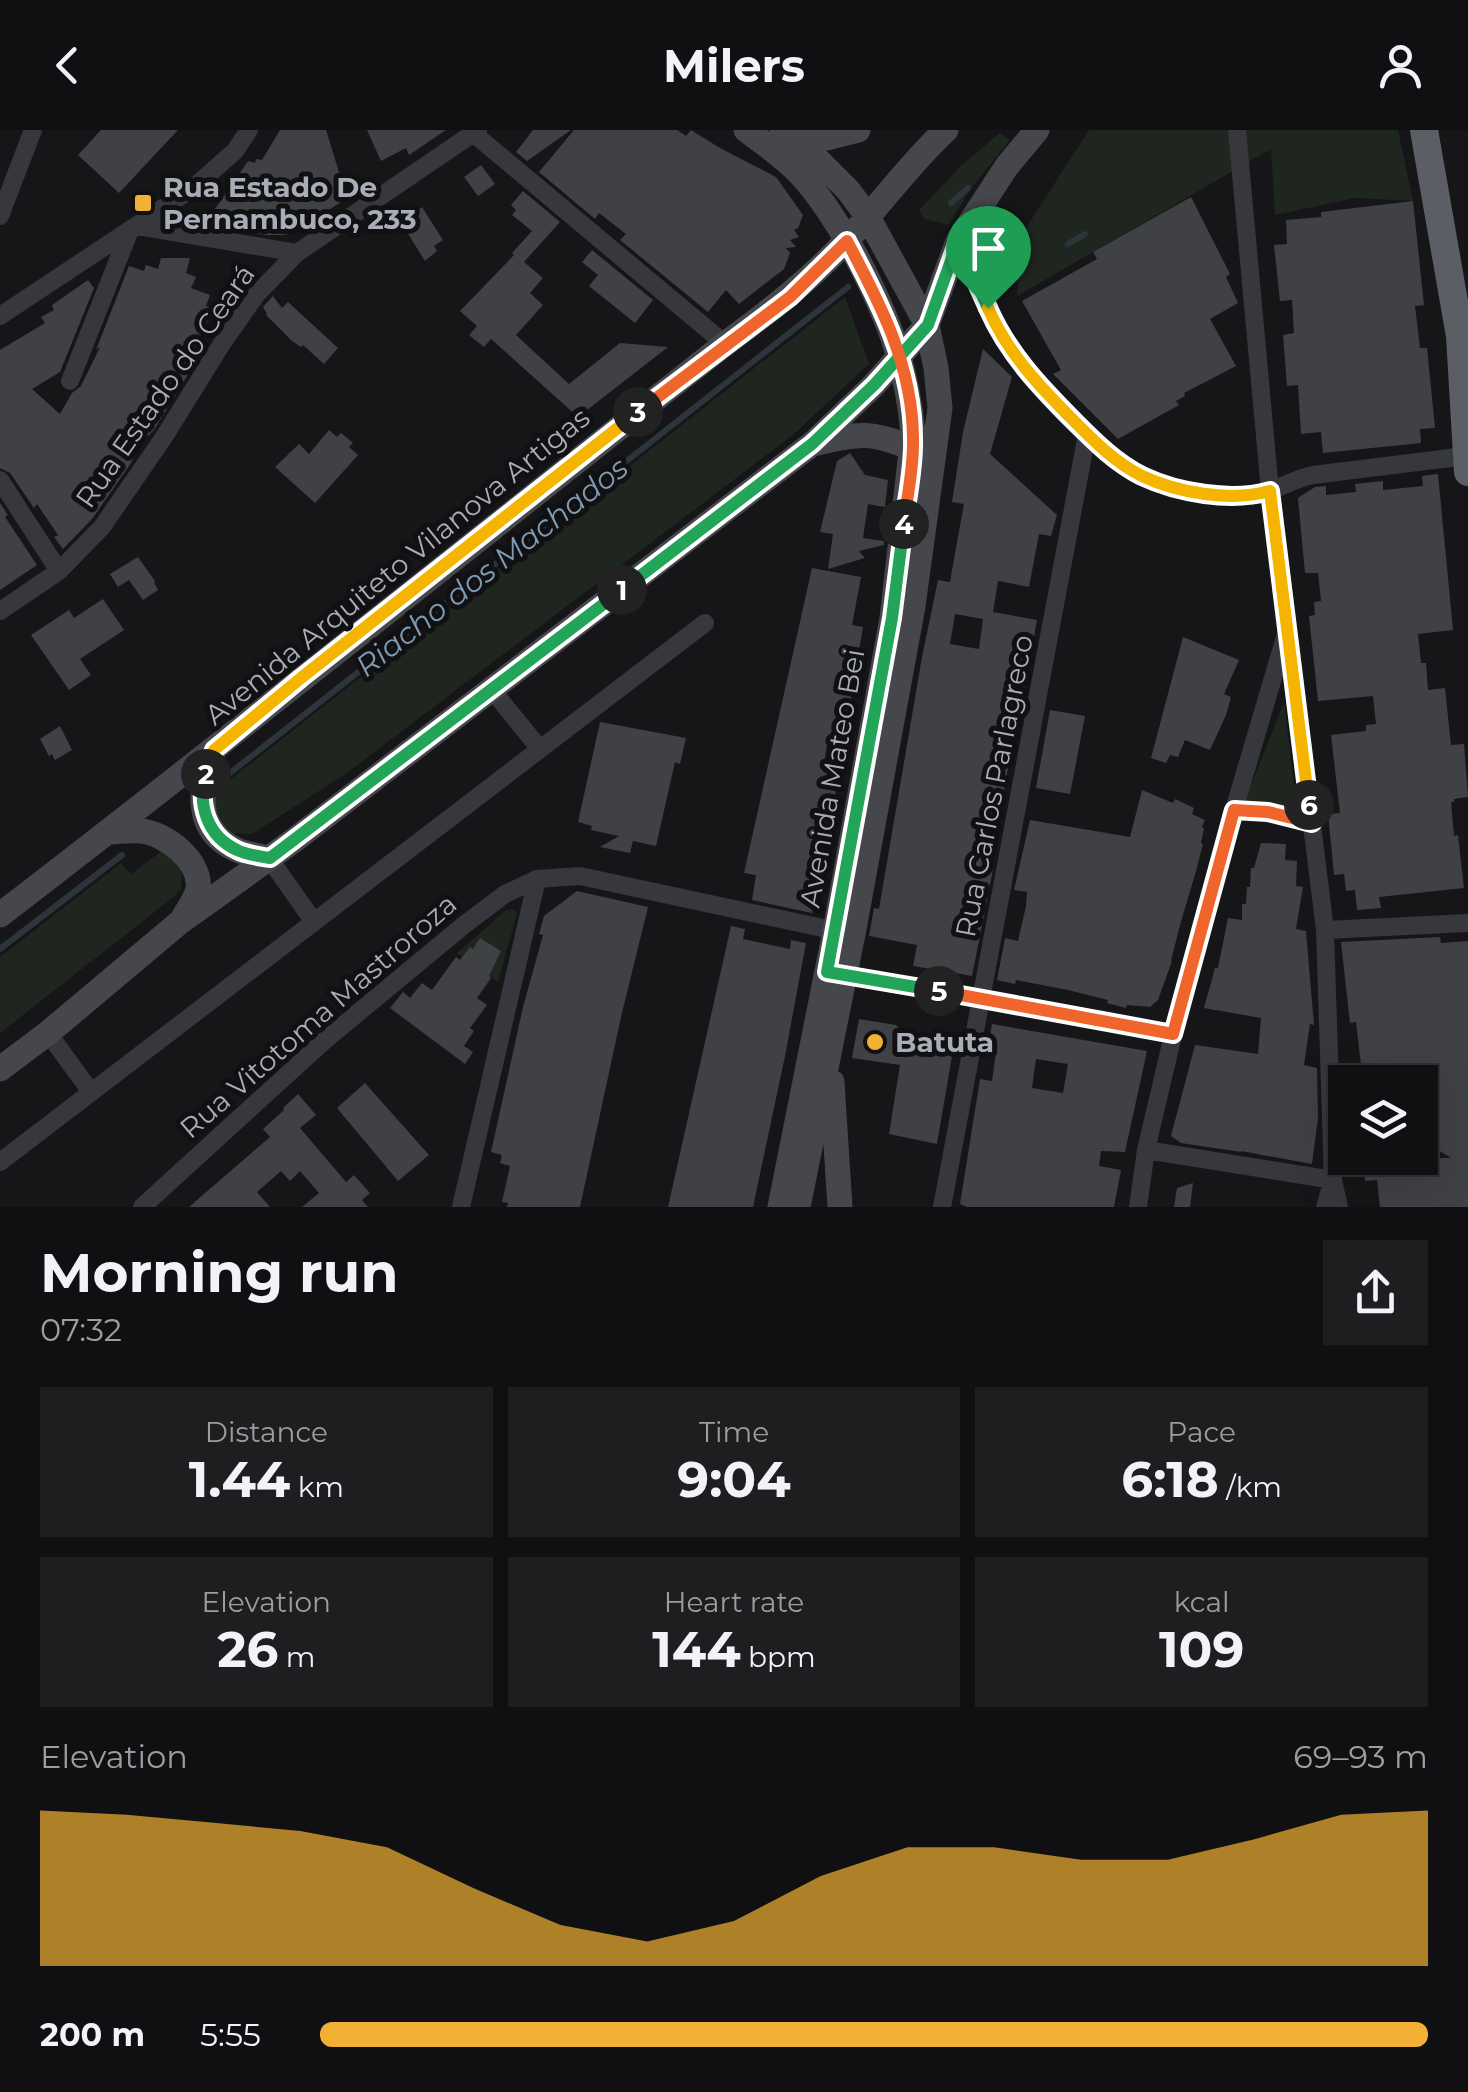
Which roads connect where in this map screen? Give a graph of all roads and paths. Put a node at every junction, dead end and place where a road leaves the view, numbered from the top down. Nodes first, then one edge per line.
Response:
1 (33, 130) edge
2 (249, 130) edge
3 (746, 130) edge
4 (858, 130) edge
5 (946, 130) edge
6 (1037, 130) edge
7 (1236, 130) edge
8 (1424, 130) edge
9 (475, 131) edge
10 (787, 134) edge
11 (0, 216) edge
12 (868, 216) junction
13 (133, 228) junction
14 (847, 241) junction
15 (958, 241) junction
16 (296, 253) junction
17 (0, 316) edge
18 (928, 325) junction
19 (726, 344) junction
20 (900, 358) junction
21 (70, 381) dead end
22 (1088, 434) junction
23 (812, 444) junction
24 (913, 449) junction
25 (1467, 464) edge
26 (0, 480) edge
27 (1270, 491) junction
28 (59, 571) junction
29 (0, 611) edge
30 (705, 623) dead end
31 (1288, 627) junction
32 (492, 690) junction
33 (540, 749) junction
34 (214, 750) junction
35 (1234, 810) junction
36 (1312, 823) junction
37 (108, 832) junction
38 (270, 858) junction
39 (537, 879) junction
40 (0, 915) edge
41 (180, 922) junction
42 (314, 922) junction
43 (1468, 923) edge
44 (1325, 930) junction
45 (844, 932) junction
46 (836, 973) junction
47 (980, 999) junction
48 (48, 1032) junction
49 (1173, 1034) junction
50 (830, 1050) junction
51 (0, 1070) edge
52 (91, 1092) junction
53 (1146, 1150) junction
54 (0, 1162) edge
55 (797, 1163) junction
56 (1332, 1180) junction
57 (142, 1207) edge
58 (460, 1207) edge
59 (780, 1207) edge
60 (798, 1207) edge
61 (837, 1207) edge
62 (942, 1207) edge
63 (1138, 1207) edge
64 (1325, 1207) edge
65 (1339, 1207) edge

1 - 11 street
2 - 13 street
3 - 14 main road, Avenida Mateo Bei
4 - 10 main road
5 - 12 main road, Avenida Arquiteto Vilanova Artigas
6 - 15 main road
7 - 27 street
8 - 25 highway
9 - 16 street, Rua Estado do Ceará
9 - 19 street
10 - 12 main road
12 - 14 main road, Avenida Arquiteto Vilanova Artigas
12 - 18 main road
13 - 16 street
13 - 17 street
13 - 21 street
14 - 19 main road, Avenida Arquiteto Vilanova Artigas
14 - 20 main road, Avenida Mateo Bei
15 - 18 main road
15 - 22 street
16 - 28 street, Rua Estado do Ceará
18 - 20 main road
18 - 45 main road, Avenida Mateo Bei
19 - 34 main road, Avenida Arquiteto Vilanova Artigas
20 - 23 main road
20 - 24 main road, Avenida Mateo Bei
22 - 27 street
22 - 47 street, Rua Carlos Parlagreco
23 - 24 main road
23 - 32 main road
24 - 45 main road, Avenida Mateo Bei
25 - 27 street
26 - 28 street
27 - 31 street
28 - 29 street, Rua Estado do Ceará
30 - 33 street
31 - 35 street
31 - 36 street
32 - 33 street
32 - 38 main road
33 - 42 street
34 - 37 main road, Avenida Arquiteto Vilanova Artigas
34 - 38 main road
35 - 36 street
35 - 49 street
36 - 44 street
37 - 40 main road, Avenida Arquiteto Vilanova Artigas
37 - 41 main road
38 - 41 main road
38 - 42 street
39 - 45 street
39 - 57 street, Rua Vitotoma Mastroroza
39 - 58 street
41 - 48 main road
42 - 52 street
43 - 44 street
44 - 56 street
45 - 46 main road, Avenida Mateo Bei
46 - 47 street
46 - 50 main road, Avenida Mateo Bei
46 - 55 main road, Avenida Mateo Bei
47 - 49 street
47 - 62 street, Rua Carlos Parlagreco
48 - 51 main road
48 - 52 street
49 - 53 street
50 - 55 main road, Avenida Mateo Bei
50 - 61 main road
52 - 54 street
53 - 56 street
53 - 63 street
55 - 59 main road, Avenida Mateo Bei
55 - 60 main road, Avenida Mateo Bei
55 - 61 main road
56 - 64 street
56 - 65 street

